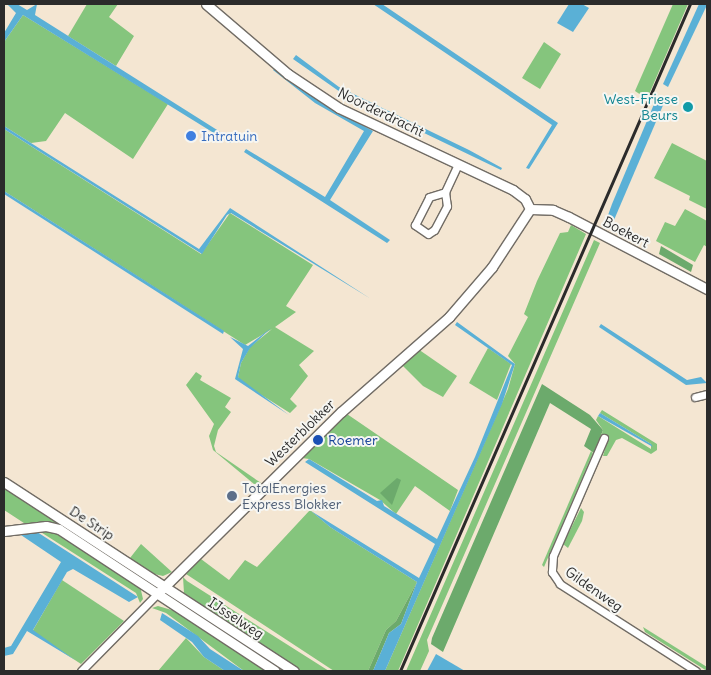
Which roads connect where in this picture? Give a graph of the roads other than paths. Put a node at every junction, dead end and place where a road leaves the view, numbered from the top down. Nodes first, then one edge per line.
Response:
1 (206, 4) edge
2 (458, 164) junction
3 (446, 192) junction
4 (530, 209) junction
5 (707, 289) edge
6 (707, 394) edge
7 (695, 397) dead end
8 (604, 438) dead end
9 (4, 482) edge
10 (7, 531) edge
11 (164, 587) junction
12 (157, 594) junction
13 (81, 671) edge
14 (275, 671) edge
15 (294, 671) edge
16 (696, 671) edge

1 - 2 street, Noorderdracht
2 - 3 street
2 - 4 street, Noorderdracht
3 - 3 street
4 - 5 street, Boekert
4 - 11 street, Westerblokker
6 - 7 street
8 - 16 street, Gildenweg
9 - 11 street, De Strip
10 - 12 street, De Strip
11 - 12 street, Westerblokker
11 - 15 street, IJsselweg
12 - 13 street, Westerblokker
12 - 14 street, IJsselweg

